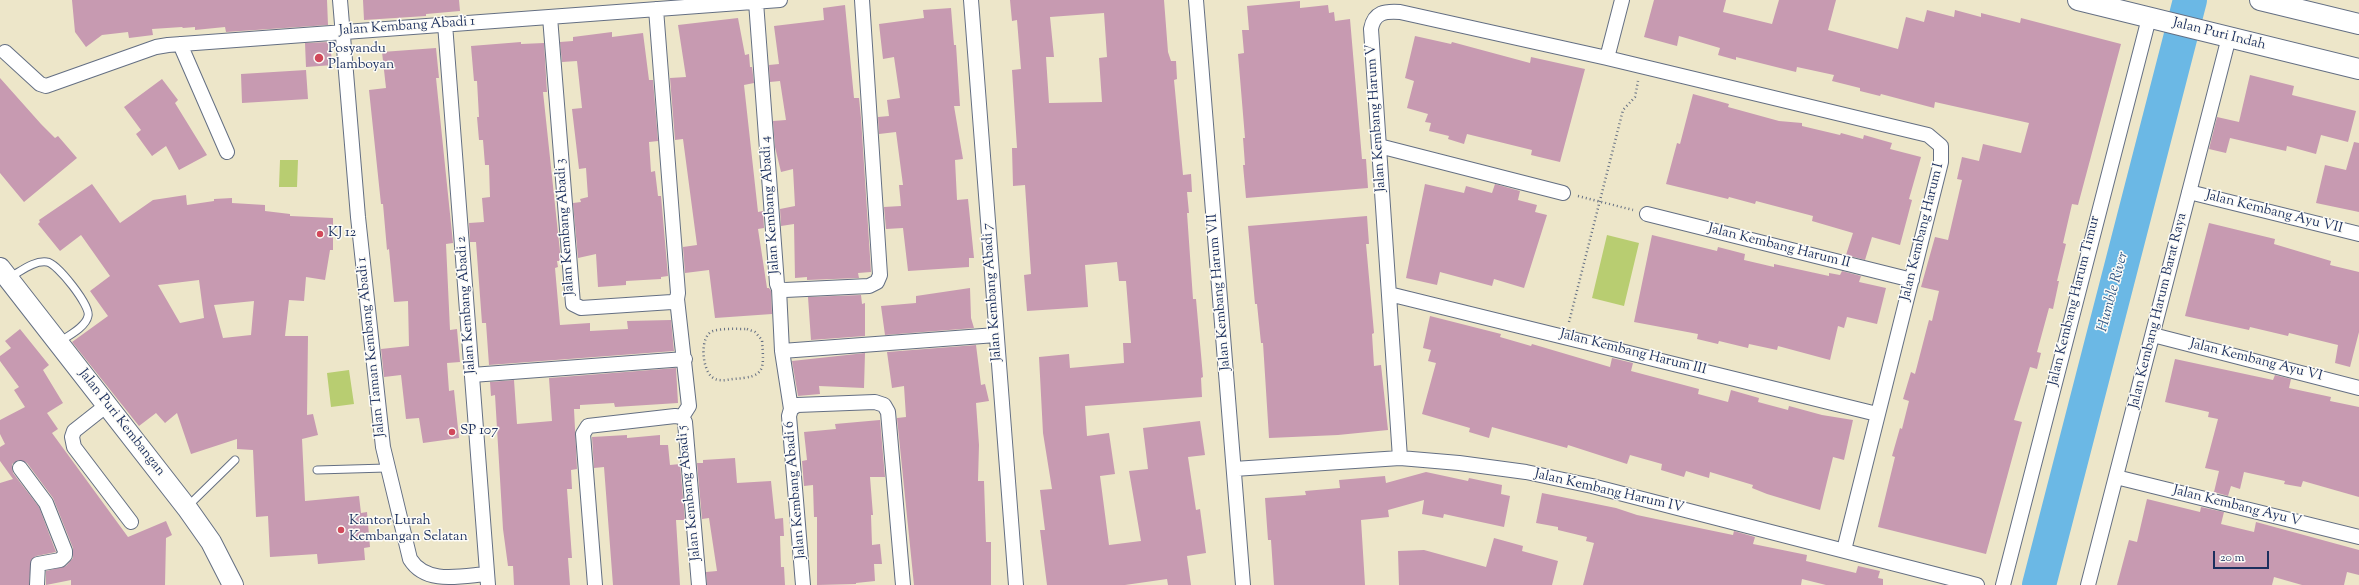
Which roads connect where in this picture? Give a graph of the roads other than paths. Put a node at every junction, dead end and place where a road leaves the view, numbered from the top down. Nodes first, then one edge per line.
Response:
1 (340, 0) edge
2 (780, 0) edge
3 (862, 0) edge
4 (971, 0) edge
5 (1196, 0) edge
6 (1622, 0) edge
7 (2078, 0) edge
8 (2260, 0) edge
9 (756, 2) junction
10 (656, 9) junction
11 (550, 16) junction
12 (2153, 19) junction
13 (445, 24) junction
14 (2359, 24) edge
15 (343, 32) junction
16 (2221, 36) junction
17 (180, 44) junction
18 (5, 52) dead end
19 (1607, 58) junction
20 (2359, 69) edge
21 (1379, 146) junction
22 (227, 152) dead end
23 (2189, 192) junction
24 (1563, 193) road end
25 (1647, 214) road end
26 (2359, 234) edge
27 (4, 273) edge
28 (1912, 280) junction
29 (779, 289) junction
30 (1389, 294) junction
31 (677, 299) junction
32 (2152, 335) junction
33 (996, 336) junction
34 (58, 343) junction
35 (782, 351) junction
36 (685, 359) junction
37 (472, 375) junction
38 (2359, 388) edge
39 (107, 405) junction
40 (791, 408) junction
41 (1877, 414) junction
42 (682, 418) junction
43 (1400, 458) junction
44 (235, 460) dead end
45 (20, 468) dead end
46 (386, 468) junction
47 (1234, 469) junction
48 (317, 470) dead end
49 (2116, 477) junction
50 (187, 508) junction
51 (131, 522) dead end
52 (2359, 537) edge
53 (1844, 550) junction
54 (488, 579) edge
55 (37, 585) edge
56 (233, 585) edge
57 (594, 585) edge
58 (699, 585) edge
59 (803, 585) edge
60 (903, 585) edge
61 (1016, 585) edge
62 (1243, 585) edge
63 (1977, 585) edge
64 (2003, 585) edge
65 (2088, 585) edge

1 - 15 street, Jalan Taman Kembang Abadi 1
2 - 9 street, Jalan Kembang Abadi 1
3 - 29 street, Jalan Kembang Abadi 4
4 - 33 street, Jalan Kembang Abadi 7
5 - 47 street, Jalan Kembang Harum VII
6 - 19 street
7 - 12 main road, Jalan Puri Indah
8 - 14 main road
9 - 10 street, Jalan Kembang Abadi 1
9 - 29 street, Jalan Kembang Abadi 4
10 - 11 street, Jalan Kembang Abadi 1
10 - 31 street
11 - 13 street, Jalan Kembang Abadi 1
11 - 31 street, Jalan Kembang Abadi 3
12 - 16 main road, Jalan Puri Indah
12 - 64 street, Jalan Kembang Harum Timur
13 - 15 street, Jalan Kembang Abadi 1
13 - 37 street, Jalan Kembang Abadi 2
15 - 17 street, Jalan Kembang Abadi 1
15 - 46 street, Jalan Taman Kembang Abadi 1
16 - 20 main road, Jalan Puri Indah
16 - 23 street, Jalan Kembang Harum Barat Raya
17 - 18 street, Jalan Kembang Abadi 1
17 - 22 street
19 - 21 street, Jalan Kembang Harum V
19 - 28 street, Jalan Kembang Harum I
21 - 24 street
21 - 30 street, Jalan Kembang Harum V
23 - 26 street, Jalan Kembang Ayu VII
23 - 32 street, Jalan Kembang Harum Barat Raya
25 - 28 street, Jalan Kembang Harum II
27 - 34 main road, Jalan Puri Kembangan
27 - 34 lane
28 - 41 street, Jalan Kembang Harum I
29 - 35 street
30 - 41 street, Jalan Kembang Harum III
30 - 43 street, Jalan Kembang Harum V
31 - 36 street
32 - 38 street, Jalan Kembang Ayu VI
32 - 49 street, Jalan Kembang Harum Barat Raya
33 - 35 street
33 - 61 street, Jalan Kembang Abadi 7
34 - 39 main road, Jalan Puri Kembangan
35 - 40 street
36 - 37 street
36 - 42 street
37 - 54 street, Jalan Kembang Abadi 2
39 - 50 main road, Jalan Puri Kembangan
39 - 51 street
40 - 59 street, Jalan Kembang Abadi 6
40 - 60 street, Jalan Kembang Abadi 6
41 - 53 street, Jalan Kembang Harum I
42 - 57 street, Jalan Kembang Abadi 5
42 - 58 street, Jalan Kembang Abadi 5
43 - 47 street, Jalan Kembang Harum IV
43 - 53 street, Jalan Kembang Harum IV
44 - 50 lane
45 - 55 street
46 - 48 lane
46 - 54 street, Jalan Taman Kembang Abadi 1
47 - 62 street, Jalan Kembang Harum VII
49 - 52 street, Jalan Kembang Ayu V
49 - 65 street, Jalan Kembang Harum Barat Raya
50 - 56 main road, Jalan Puri Kembangan
53 - 63 street, Jalan Kembang Harum IV

